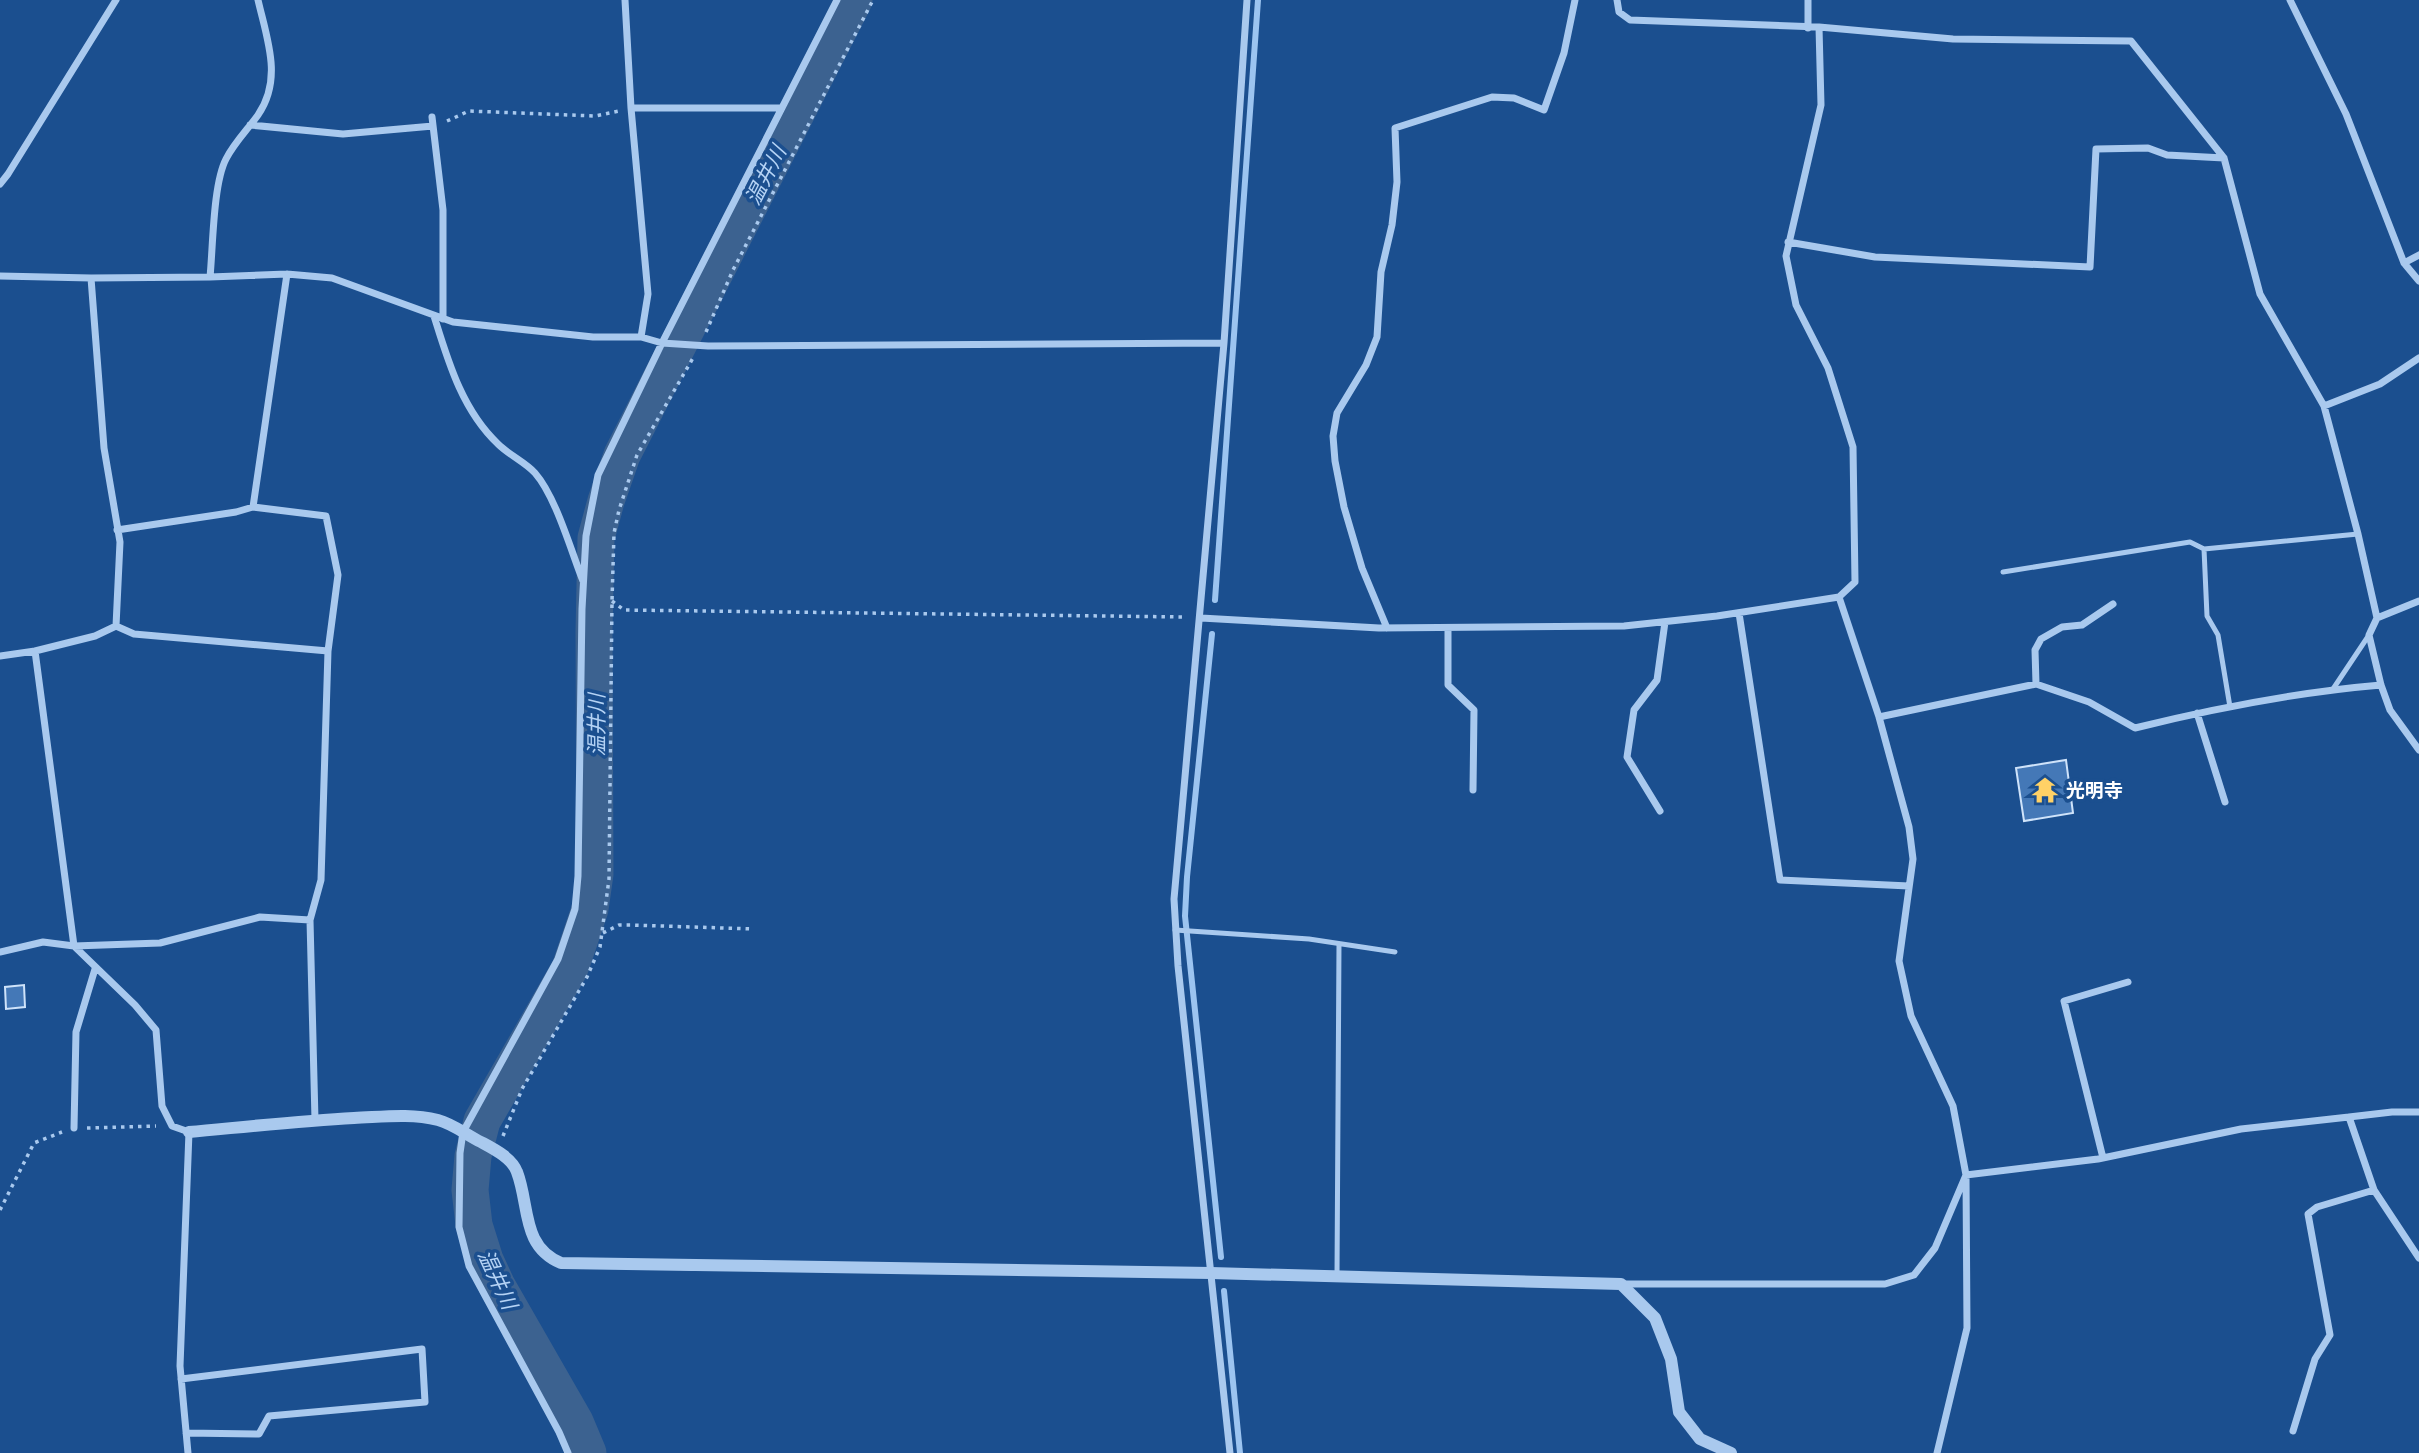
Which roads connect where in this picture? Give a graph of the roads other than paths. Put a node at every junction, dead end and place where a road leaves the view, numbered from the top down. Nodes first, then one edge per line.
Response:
1 (116, 0) edge
2 (258, 0) edge
3 (625, 0) edge
4 (837, 0) edge
5 (1247, 0) edge
6 (1575, 0) edge
7 (1617, 0) edge
8 (1808, 0) edge
9 (2290, 0) edge
10 (1819, 27) junction
11 (1808, 28) junction
12 (631, 108) junction
13 (780, 108) junction
14 (250, 125) junction
15 (2224, 158) junction
16 (0, 184) edge
17 (1788, 242) junction
18 (2419, 255) edge
19 (2404, 263) junction
20 (287, 274) junction
21 (0, 276) edge
22 (210, 277) junction
23 (91, 278) junction
24 (2419, 281) edge
25 (438, 317) junction
26 (640, 337) junction
27 (665, 343) junction
28 (1224, 344) junction
29 (2419, 358) edge
30 (2324, 406) junction
31 (253, 507) junction
32 (117, 530) junction
33 (2358, 534) junction
34 (2204, 549) junction
35 (2003, 572) dead end
36 (584, 583) junction
37 (1839, 597) junction
38 (2419, 601) edge
39 (2113, 604) dead end
40 (1739, 613) junction
41 (1201, 618) junction
42 (2377, 618) junction
43 (1665, 622) junction
44 (116, 626) junction
45 (1387, 628) junction
46 (1448, 628) junction
47 (2369, 635) junction
48 (35, 651) junction
49 (328, 651) junction
50 (0, 656) edge
51 (2036, 684) junction
52 (2381, 685) junction
53 (2333, 689) junction
54 (2230, 707) junction
55 (2197, 713) junction
56 (1880, 717) junction
57 (2419, 750) edge
58 (1473, 790) dead end
59 (2225, 802) dead end
60 (1660, 811) dead end
61 (1909, 886) junction
62 (310, 920) junction
63 (1175, 930) junction
64 (1339, 944) junction
65 (74, 946) junction
66 (0, 951) edge
67 (1395, 952) dead end
68 (95, 968) junction
69 (2128, 982) dead end
70 (2419, 1112) edge
71 (2349, 1117) junction
72 (315, 1120) junction
73 (74, 1128) road end
74 (189, 1132) junction
75 (467, 1135) junction
76 (2103, 1158) junction
77 (1966, 1175) junction
78 (2374, 1190) junction
79 (2419, 1258) edge
80 (1211, 1273) junction
81 (1337, 1276) junction
82 (1620, 1284) junction
83 (181, 1379) junction
84 (2293, 1431) dead end
85 (186, 1433) junction
86 (188, 1453) edge
87 (568, 1453) edge
88 (1230, 1453) edge
89 (1731, 1453) edge
90 (1937, 1453) edge

1 - 16 street
2 - 14 street
3 - 12 street
4 - 13 street
5 - 28 street
6 - 45 street
7 - 11 street
8 - 11 street
9 - 19 street
10 - 11 street
10 - 15 street
10 - 17 street
12 - 13 street
12 - 26 street
13 - 27 street
14 - 22 street
14 - 25 street
15 - 17 street
15 - 30 street
17 - 37 street
18 - 19 street
19 - 24 street
20 - 22 street
20 - 25 street
20 - 31 street
21 - 23 street
22 - 23 street
23 - 32 street
25 - 26 street
25 - 36 street
26 - 27 street
27 - 28 street
27 - 36 street
28 - 41 street
29 - 30 street
30 - 33 street
31 - 32 street
31 - 49 street
32 - 44 street
33 - 34 lane
33 - 42 street
34 - 35 lane
34 - 54 lane
36 - 75 street
37 - 40 street
37 - 56 street
38 - 42 street
39 - 51 street
40 - 43 street
40 - 61 street
41 - 45 street
41 - 63 street
42 - 47 street
43 - 46 street
43 - 60 street
44 - 48 street
44 - 49 street
45 - 46 street
46 - 58 street
47 - 52 street
47 - 53 lane
48 - 50 street
48 - 65 street
49 - 62 street
51 - 55 street
51 - 56 street
52 - 53 street
52 - 57 street
53 - 54 street
54 - 55 street
55 - 59 street
56 - 61 street
61 - 77 street
62 - 65 street
62 - 72 street
63 - 64 lane
63 - 80 street
64 - 67 lane
64 - 81 lane
65 - 66 street
65 - 68 street
68 - 73 street
68 - 74 street
69 - 76 street
70 - 71 street
71 - 76 street
71 - 78 street
72 - 74 street
72 - 75 street
74 - 83 street
75 - 80 street
75 - 87 street
76 - 77 street
77 - 82 street
77 - 90 street
78 - 79 street
78 - 84 street
80 - 81 street
80 - 88 street
81 - 82 street
82 - 89 street
83 - 85 street
83 - 85 street
85 - 86 street

